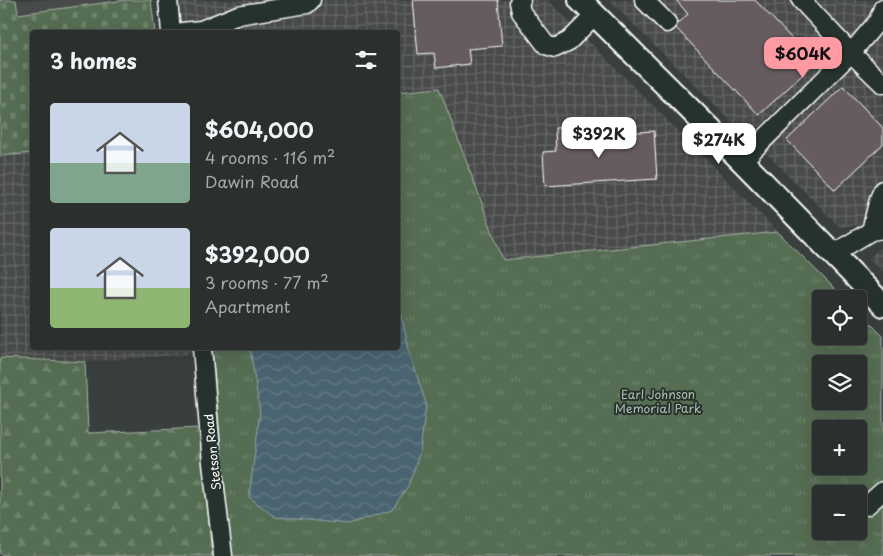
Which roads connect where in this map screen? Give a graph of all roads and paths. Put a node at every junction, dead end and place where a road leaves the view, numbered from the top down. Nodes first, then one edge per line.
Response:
1 (168, 0) edge
2 (312, 0) edge
3 (521, 0) edge
4 (644, 0) edge
5 (801, 0) edge
6 (584, 4) edge
7 (883, 8) edge
8 (667, 23) dead end
9 (171, 30) edge
10 (201, 30) edge
11 (851, 53) junction
12 (883, 84) edge
13 (742, 161) junction
14 (883, 190) edge
15 (877, 230) edge
16 (833, 254) junction
17 (883, 305) edge
18 (202, 350) edge
19 (883, 491) edge
20 (867, 505) edge
21 (223, 556) edge

1 - 9 street
2 - 10 street
3 - 6 street
4 - 8 street
5 - 11 street
6 - 13 main road
7 - 11 street
11 - 12 street
11 - 13 street
13 - 16 main road
14 - 15 street
15 - 16 street
16 - 17 main road
18 - 21 street, Stetson Road
19 - 20 street

